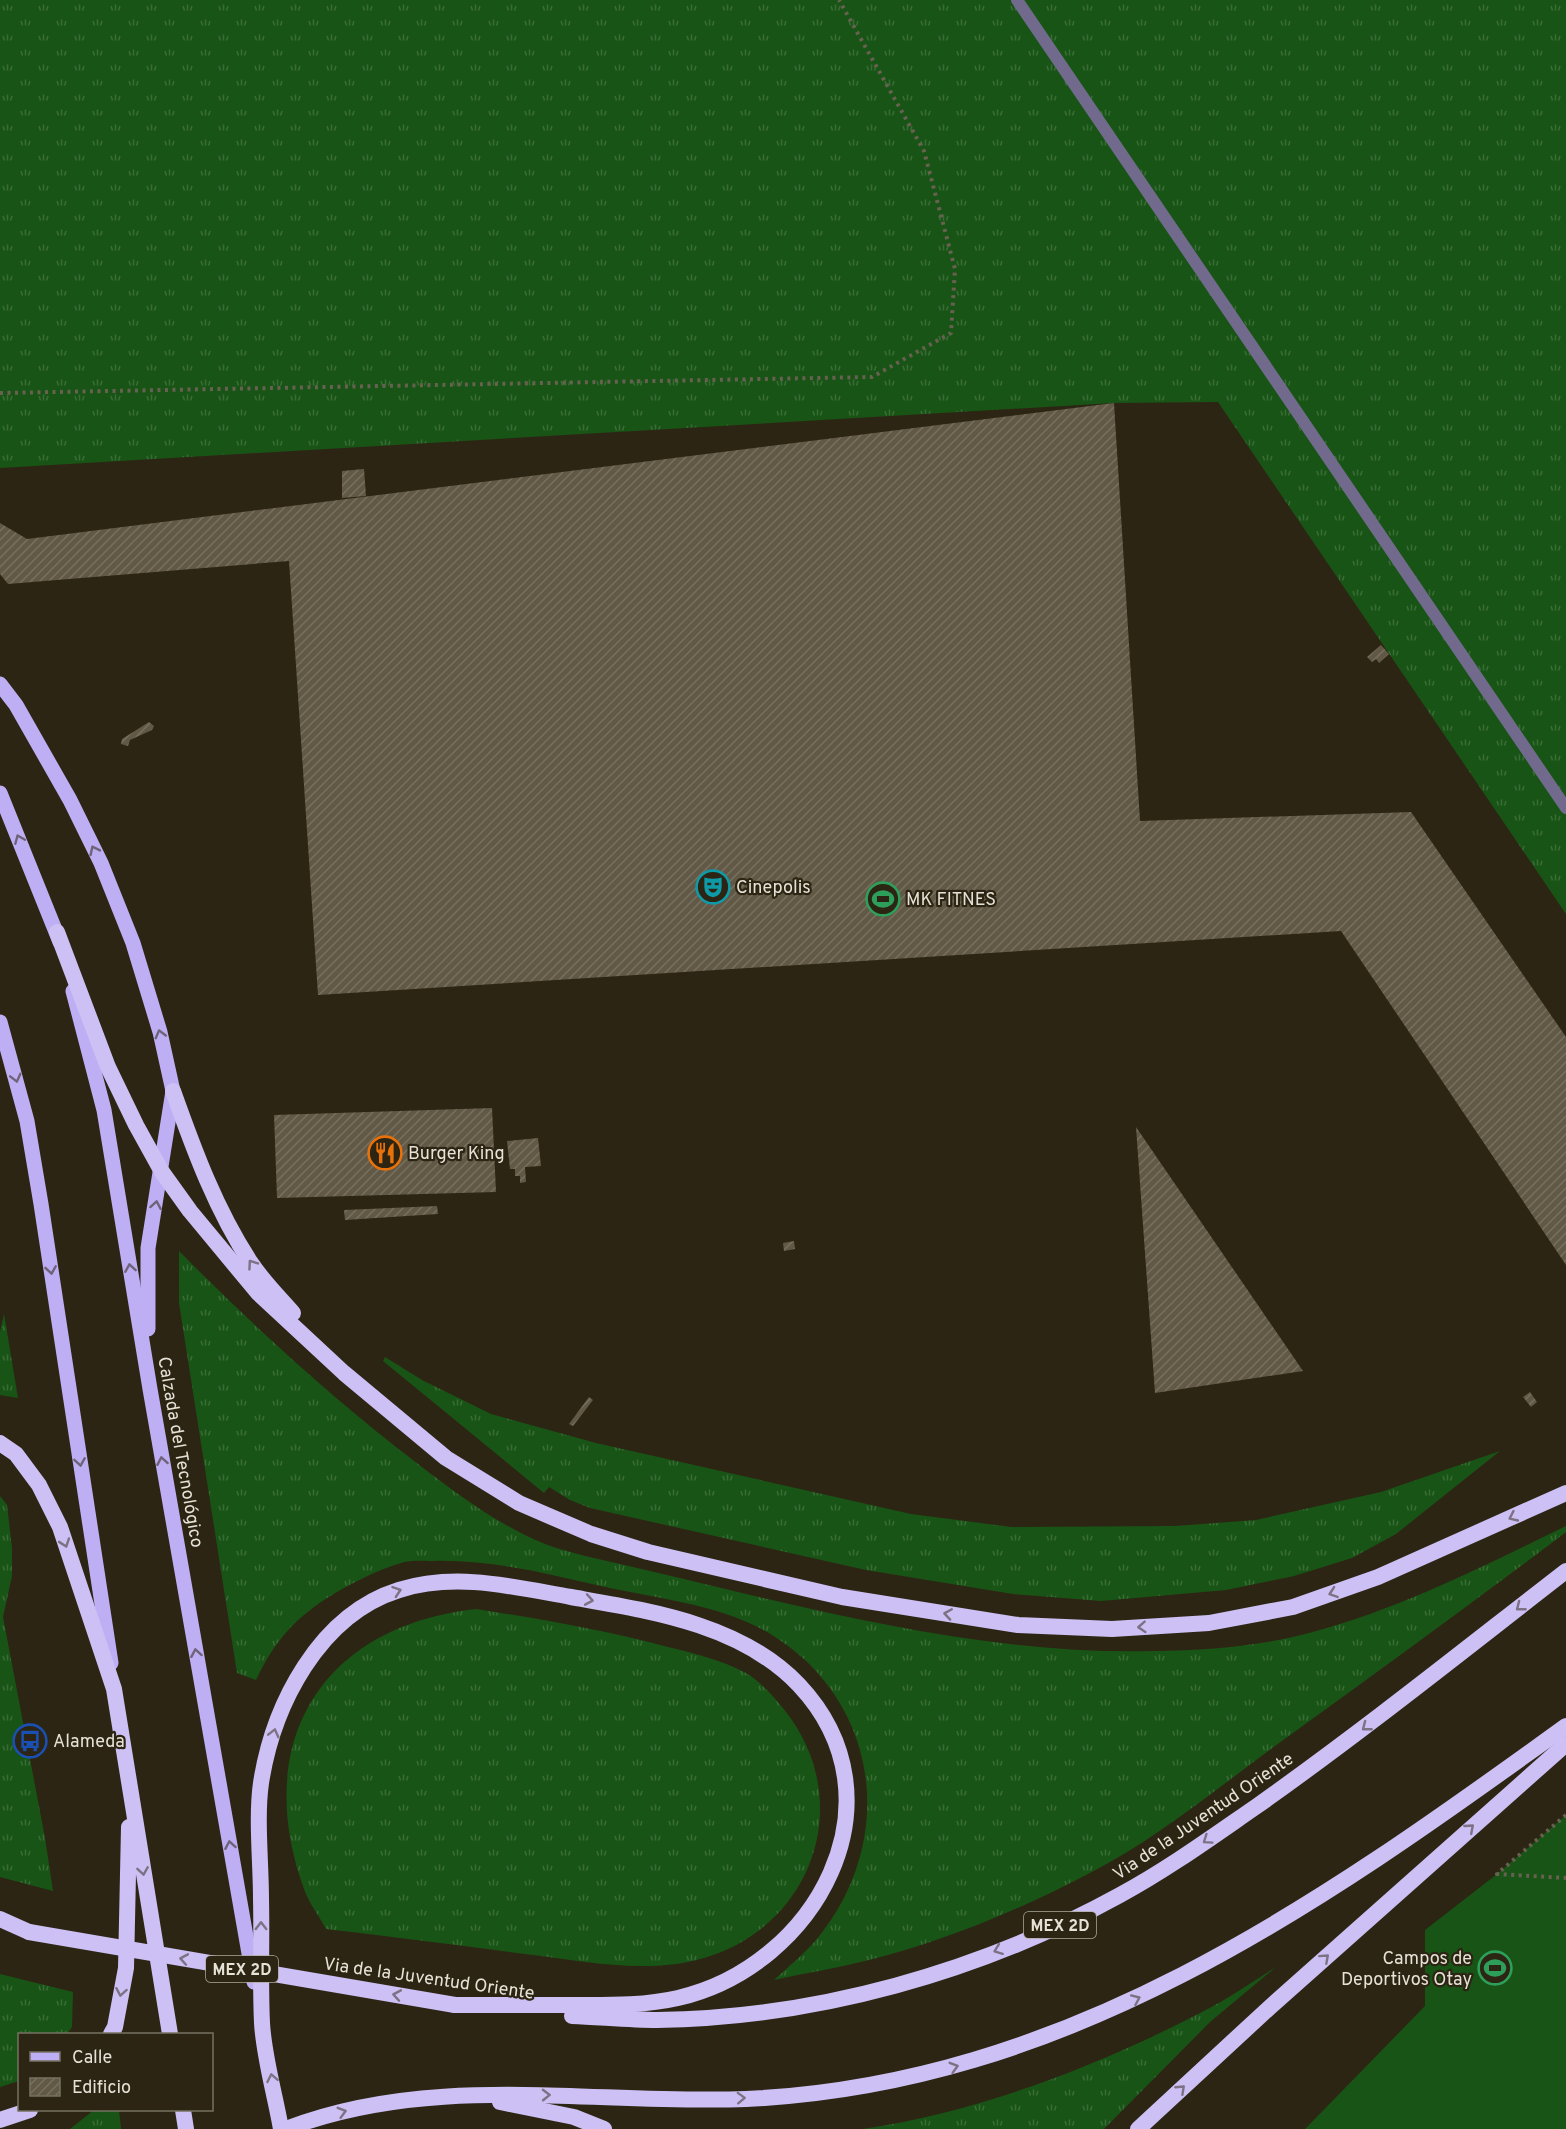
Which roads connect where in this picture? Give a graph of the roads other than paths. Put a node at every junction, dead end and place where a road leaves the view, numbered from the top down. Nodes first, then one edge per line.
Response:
1 (1017, 0) edge
2 (0, 684) edge
3 (0, 794) edge
4 (1566, 808) edge
5 (57, 932) junction
6 (0, 1022) edge
7 (173, 1090) junction
8 (162, 1172) junction
9 (344, 1373) junction
10 (150, 1389) junction
11 (0, 1443) edge
12 (1566, 1493) edge
13 (1566, 1571) edge
14 (114, 1689) junction
15 (1566, 1726) edge
16 (1566, 1744) edge
17 (129, 1787) junction
18 (0, 1919) edge
19 (0, 1925) edge
20 (28, 1932) junction
21 (455, 2005) junction
22 (262, 2026) junction
23 (112, 2033) edge
24 (170, 2033) edge
25 (467, 2096) junction
26 (25, 2111) edge
27 (183, 2111) edge
28 (0, 2120) edge
29 (186, 2129) edge
30 (284, 2129) edge
31 (604, 2129) edge
32 (1138, 2129) edge

1 - 4 lane
7 -> 2 main road
5 -> 3 main road, Calzada del Tecnológico
5 - 8 highway
10 -> 5 main road, Calzada del Tecnológico
6 -> 14 main road
7 - 8 main road
9 -> 7 highway
8 - 9 highway
10 -> 8 main road
12 -> 9 highway
22 -> 10 main road, Calzada del Tecnológico
11 -> 14 highway
13 -> 21 highway, Via de la Juventud Oriente / MEX 2D
14 - 17 highway
25 -> 15 highway
32 -> 16 highway
17 -> 23 highway
17 -> 24 highway
18 - 20 highway, MEX 2D
19 - 20 highway
21 -> 20 highway, Via de la Juventud Oriente / MEX 2D, bridge
22 -> 21 highway
30 -> 22 highway, Calzada del Tecnológico
30 -> 25 highway
25 - 31 highway
26 - 28 highway
27 - 29 highway

